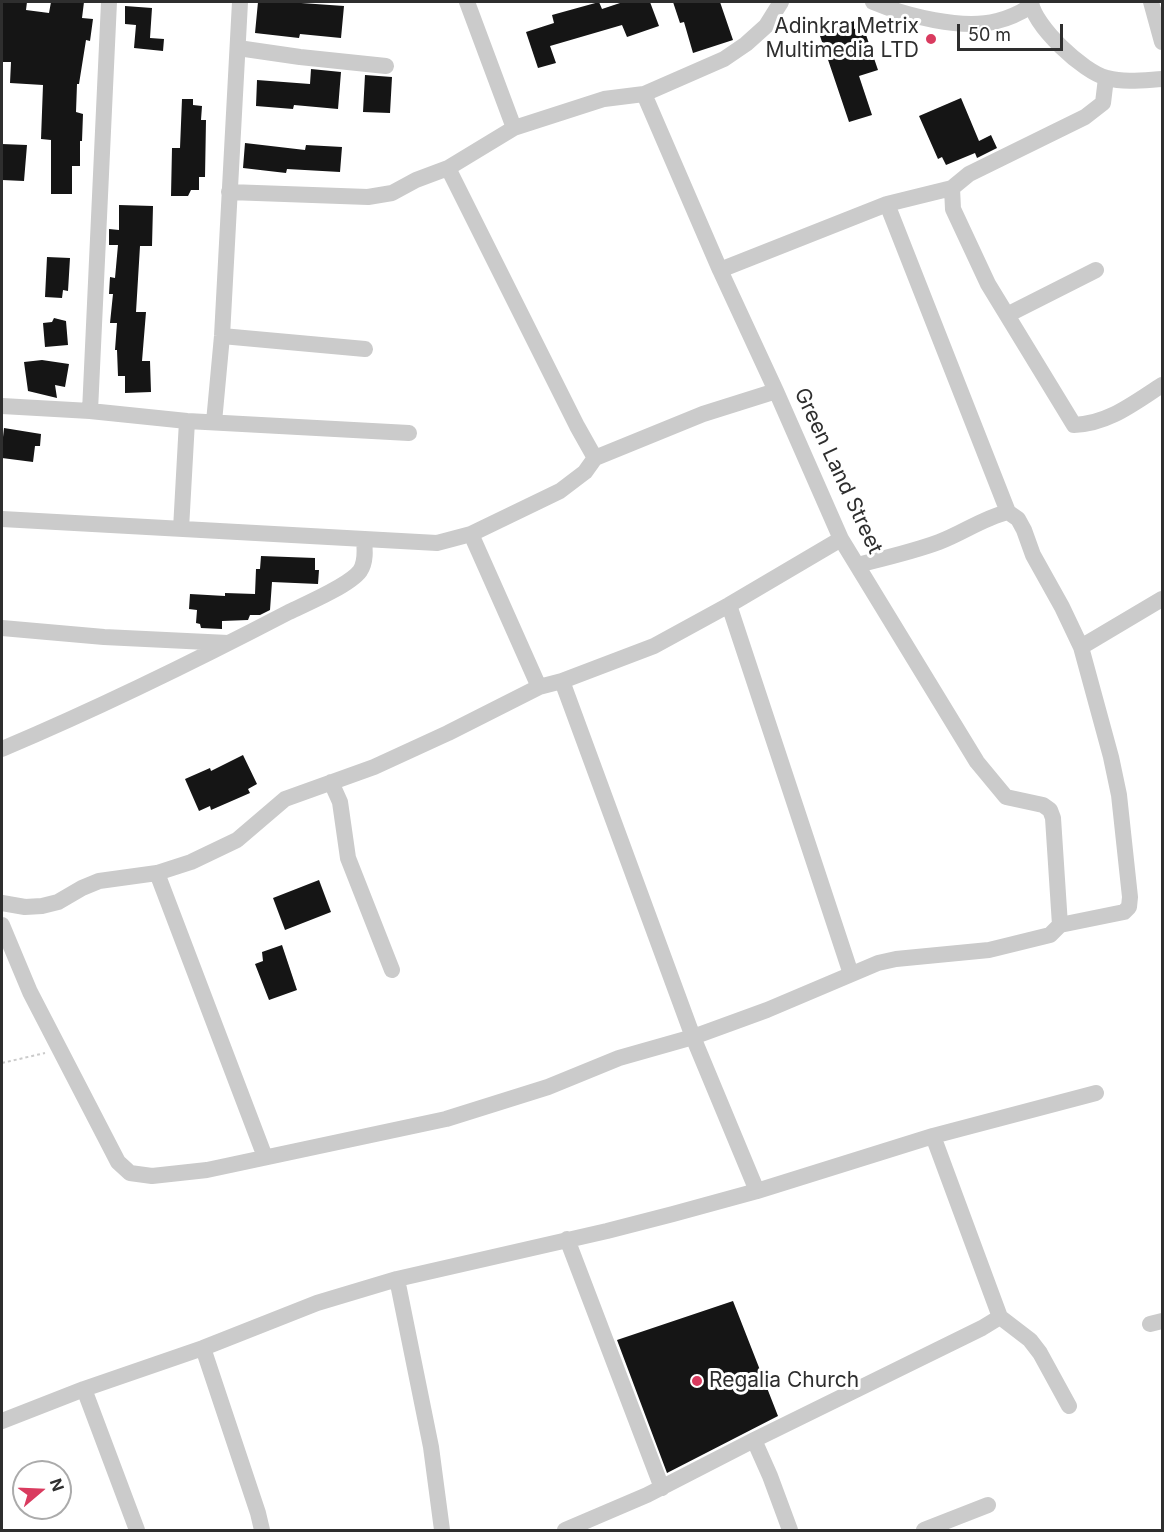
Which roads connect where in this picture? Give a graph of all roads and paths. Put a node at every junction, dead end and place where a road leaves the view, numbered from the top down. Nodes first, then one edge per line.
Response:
1 (109, 2) edge
2 (240, 2) edge
3 (467, 2) edge
4 (781, 2) edge
5 (873, 2) edge
6 (1151, 2) edge
7 (1031, 4) edge
8 (920, 9) edge
9 (1162, 42) edge
10 (238, 48) junction
11 (386, 66) dead end
12 (1106, 78) junction
13 (1162, 79) edge
14 (644, 94) junction
15 (514, 128) junction
16 (448, 168) junction
17 (952, 188) junction
18 (229, 192) junction
19 (887, 204) junction
20 (720, 270) junction
21 (1096, 270) dead end
22 (1007, 315) junction
23 (222, 336) junction
24 (365, 349) dead end
25 (1162, 385) edge
26 (776, 391) junction
27 (2, 405) edge
28 (90, 411) junction
29 (187, 421) junction
30 (214, 422) junction
31 (409, 433) dead end
32 (595, 458) junction
33 (1008, 512) junction
34 (2, 519) edge
35 (181, 529) junction
36 (471, 534) junction
37 (841, 538) junction
38 (364, 540) junction
39 (857, 565) junction
40 (1162, 599) edge
41 (729, 604) junction
42 (2, 628) edge
43 (230, 643) junction
44 (1081, 648) junction
45 (562, 681) junction
46 (539, 687) junction
47 (2, 750) edge
48 (331, 782) junction
49 (157, 873) junction
50 (2, 903) edge
51 (2, 925) edge
52 (1060, 925) junction
53 (392, 970) dead end
54 (851, 974) junction
55 (693, 1036) junction
56 (59, 1049) junction
57 (2, 1063) edge
58 (1096, 1093) dead end
59 (933, 1136) junction
60 (265, 1157) junction
61 (757, 1191) junction
62 (567, 1239) junction
63 (397, 1279) junction
64 (1000, 1317) junction
65 (203, 1348) junction
66 (84, 1389) junction
67 (1069, 1406) dead end
68 (2, 1421) edge
69 (754, 1440) junction
70 (662, 1488) junction
71 (988, 1505) dead end
72 (137, 1530) edge
73 (262, 1530) edge
74 (442, 1530) edge
75 (565, 1530) edge
76 (790, 1530) edge
77 (924, 1530) edge

1 - 28 street
2 - 10 street
3 - 15 street
4 - 14 street
5 - 8 street
6 - 9 street
7 - 8 street
7 - 12 street
10 - 11 street
10 - 18 street
12 - 13 street
12 - 17 street
14 - 15 street
14 - 20 street, Green Land Street
15 - 16 street
16 - 18 street
16 - 32 street
17 - 19 street
17 - 22 street
18 - 23 street
19 - 20 street
19 - 33 street
20 - 26 street, Green Land Street
21 - 22 street
22 - 25 street
23 - 24 street
23 - 30 street
26 - 32 street
26 - 37 street, Green Land Street
27 - 28 street
28 - 29 street
29 - 30 street
29 - 35 street
30 - 31 street
32 - 36 street
33 - 39 street
33 - 44 street
34 - 35 street
35 - 38 street
36 - 38 street
36 - 46 street
37 - 39 street, Green Land Street
37 - 41 street
38 - 43 street
39 - 52 street, Green Land Street
40 - 44 street
41 - 45 street
41 - 54 street
42 - 43 street
43 - 47 street
44 - 52 street
45 - 46 street
45 - 55 street
46 - 48 street
48 - 49 street
48 - 53 street
49 - 50 street
49 - 60 street
51 - 56 street
52 - 54 street
54 - 55 street
55 - 60 street
55 - 61 street
56 - 57 path
56 - 60 street
58 - 59 street
59 - 61 street
59 - 64 street
61 - 62 street
62 - 63 street
62 - 70 street
63 - 65 street
63 - 74 street
64 - 67 street
64 - 69 street
65 - 66 street
65 - 73 street
66 - 68 street
66 - 72 street
69 - 70 street
69 - 76 street
70 - 75 street
71 - 77 street

